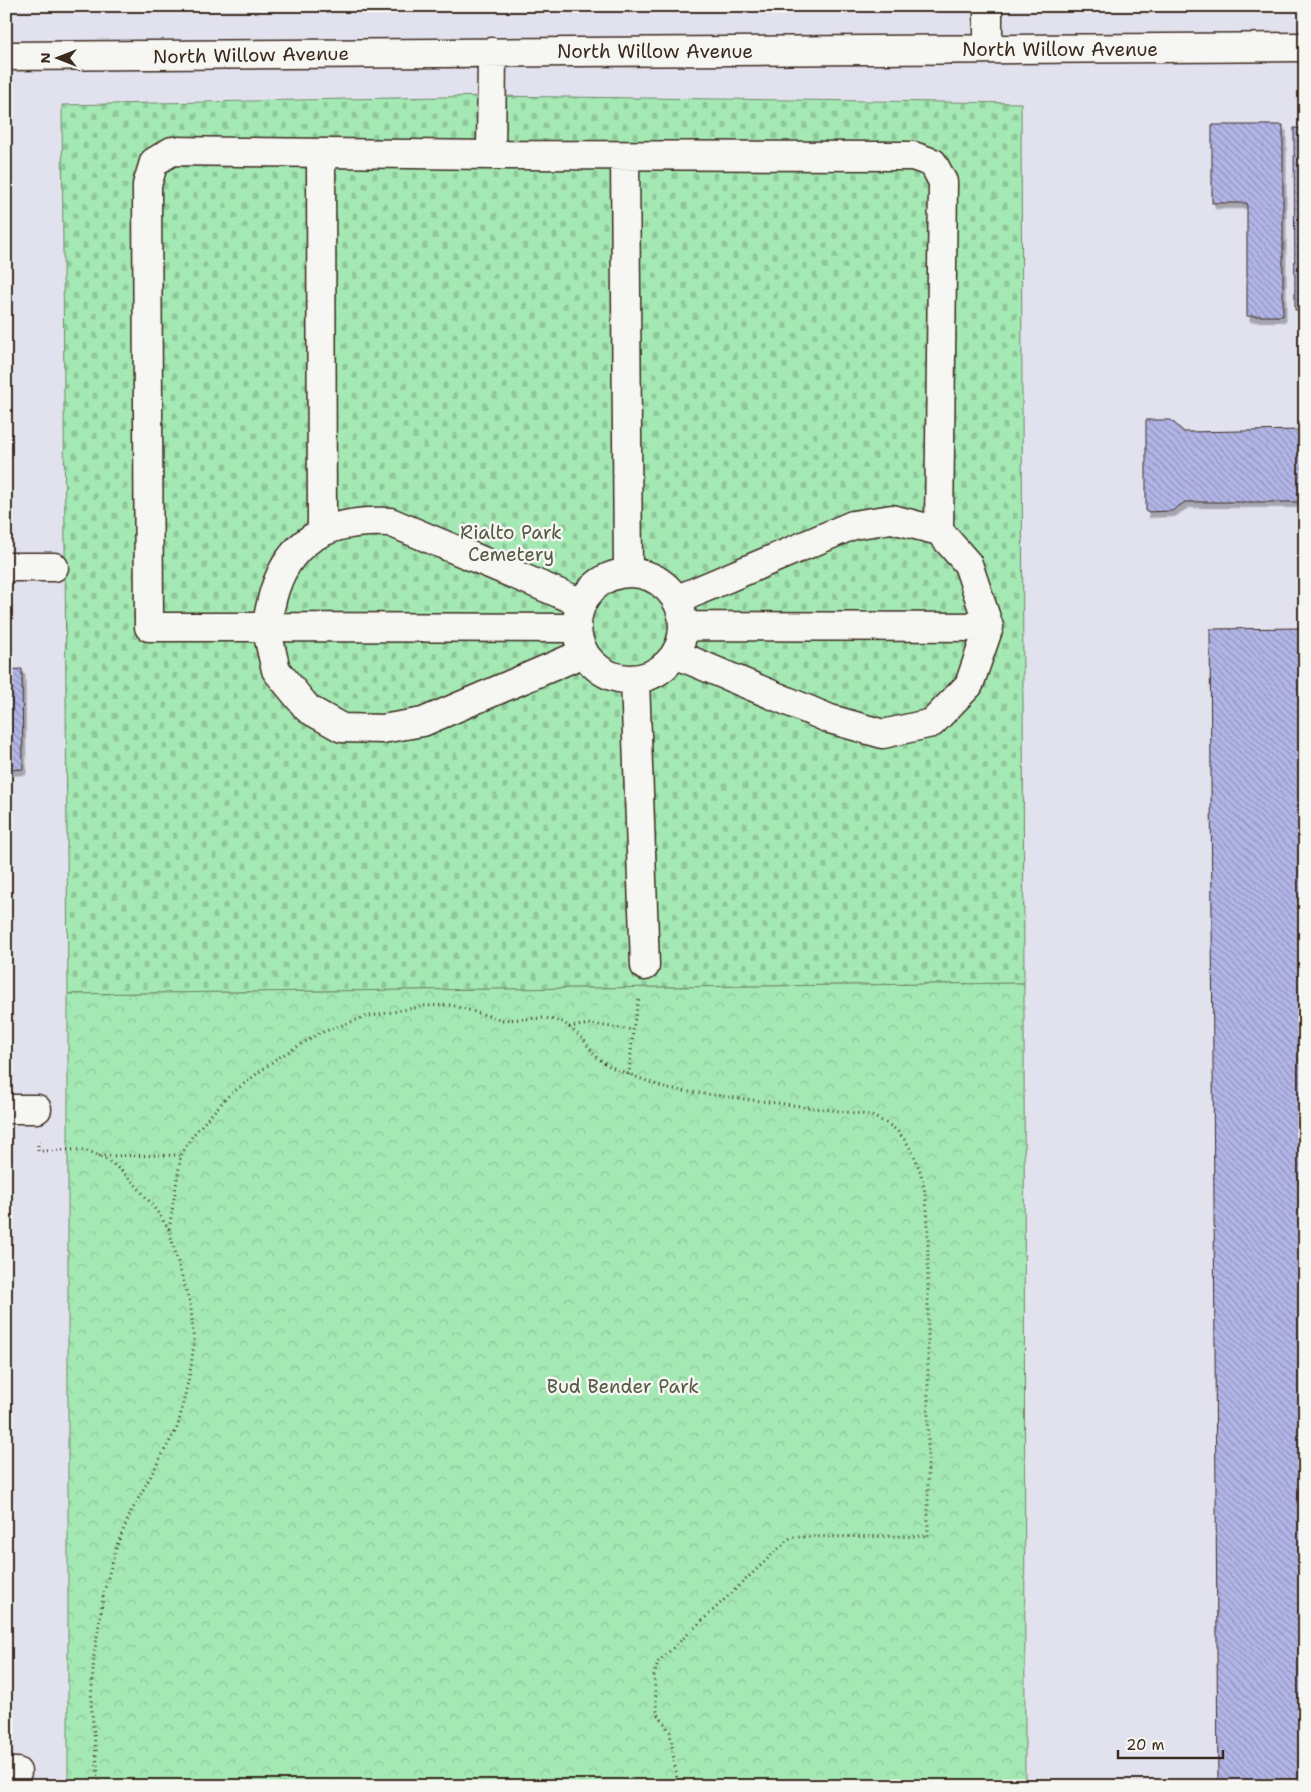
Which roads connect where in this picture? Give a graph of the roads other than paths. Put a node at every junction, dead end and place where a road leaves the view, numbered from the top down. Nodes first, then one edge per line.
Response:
1 (988, 6) edge
2 (1305, 47) edge
3 (988, 49) junction
4 (492, 52) junction
5 (6, 56) edge
6 (321, 154) junction
7 (490, 155) junction
8 (625, 156) junction
9 (939, 531) junction
10 (322, 532) junction
11 (54, 567) dead end
12 (6, 568) edge
13 (628, 573) junction
14 (679, 613) junction
15 (266, 627) junction
16 (989, 627) junction
17 (581, 628) junction
18 (675, 654) junction
19 (635, 679) junction
20 (642, 977) road end
21 (6, 1109) edge
22 (37, 1109) dead end

1 - 3 street
2 - 3 street, North Willow Avenue
3 - 4 street, North Willow Avenue
4 - 5 street, North Willow Avenue
4 - 7 street
6 - 7 street
6 - 10 street
6 - 15 street
7 - 8 street
8 - 9 street
8 - 13 street
9 - 14 street
9 - 16 street
10 - 15 street
10 - 17 street
11 - 12 street
13 - 14 street
13 - 17 street
14 - 16 street
14 - 18 street
15 - 17 street
15 - 17 street
16 - 18 street
17 - 19 street
18 - 19 street
19 - 20 street
21 - 22 street

